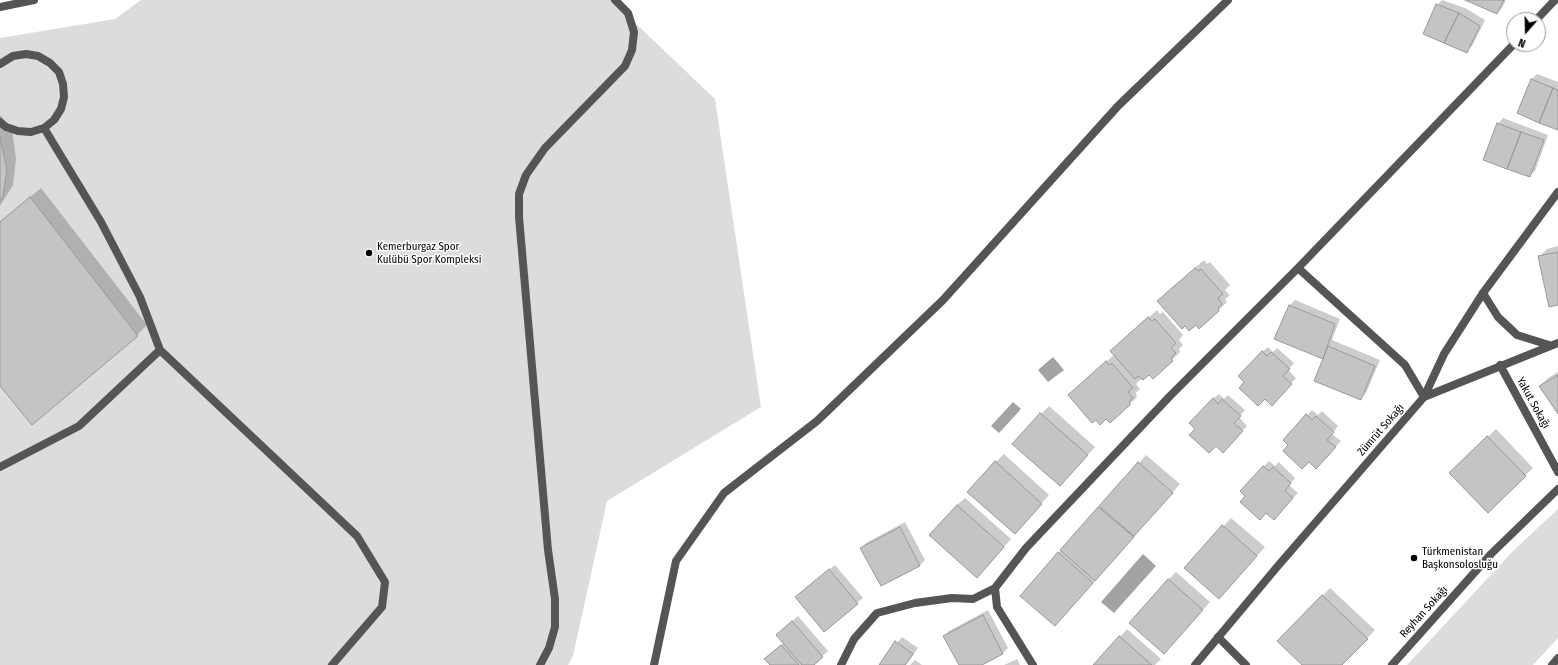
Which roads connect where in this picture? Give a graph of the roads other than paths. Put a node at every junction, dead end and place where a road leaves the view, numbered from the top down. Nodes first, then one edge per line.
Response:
1 (34, 0) edge
2 (615, 0) edge
3 (1228, 0) edge
4 (1555, 0) edge
5 (0, 7) edge
6 (1544, 12) edge
7 (1506, 52) edge
8 (1, 60) edge
9 (0, 122) edge
10 (44, 128) junction
11 (1558, 192) edge
12 (1298, 268) junction
13 (1483, 293) junction
14 (1558, 343) edge
15 (1549, 345) junction
16 (160, 350) junction
17 (1500, 365) junction
18 (1424, 397) junction
19 (0, 467) edge
20 (1558, 472) edge
21 (1558, 489) edge
22 (995, 588) junction
23 (1218, 637) junction
24 (1558, 658) edge
25 (332, 665) edge
26 (540, 665) edge
27 (654, 665) edge
28 (841, 665) edge
29 (1033, 665) edge
30 (1195, 665) edge
31 (1246, 665) edge
32 (1392, 665) edge
33 (1552, 665) edge

1 - 5 street
2 - 26 street
3 - 27 street
4 - 6 street
7 - 12 street
8 - 10 street
9 - 10 street
10 - 16 street
11 - 13 street, Zümrüt Sokağı
12 - 18 street
12 - 22 street
13 - 15 street
13 - 18 street, Zümrüt Sokağı
14 - 15 street
15 - 17 street
16 - 19 street
16 - 25 street
17 - 18 street
17 - 20 street, Yakut Sokağı
18 - 23 street, Zümrüt Sokağı
21 - 32 street, Reyhan Sokağı
22 - 28 street
22 - 29 street
23 - 30 street, Zümrüt Sokağı
23 - 31 street
24 - 33 street

